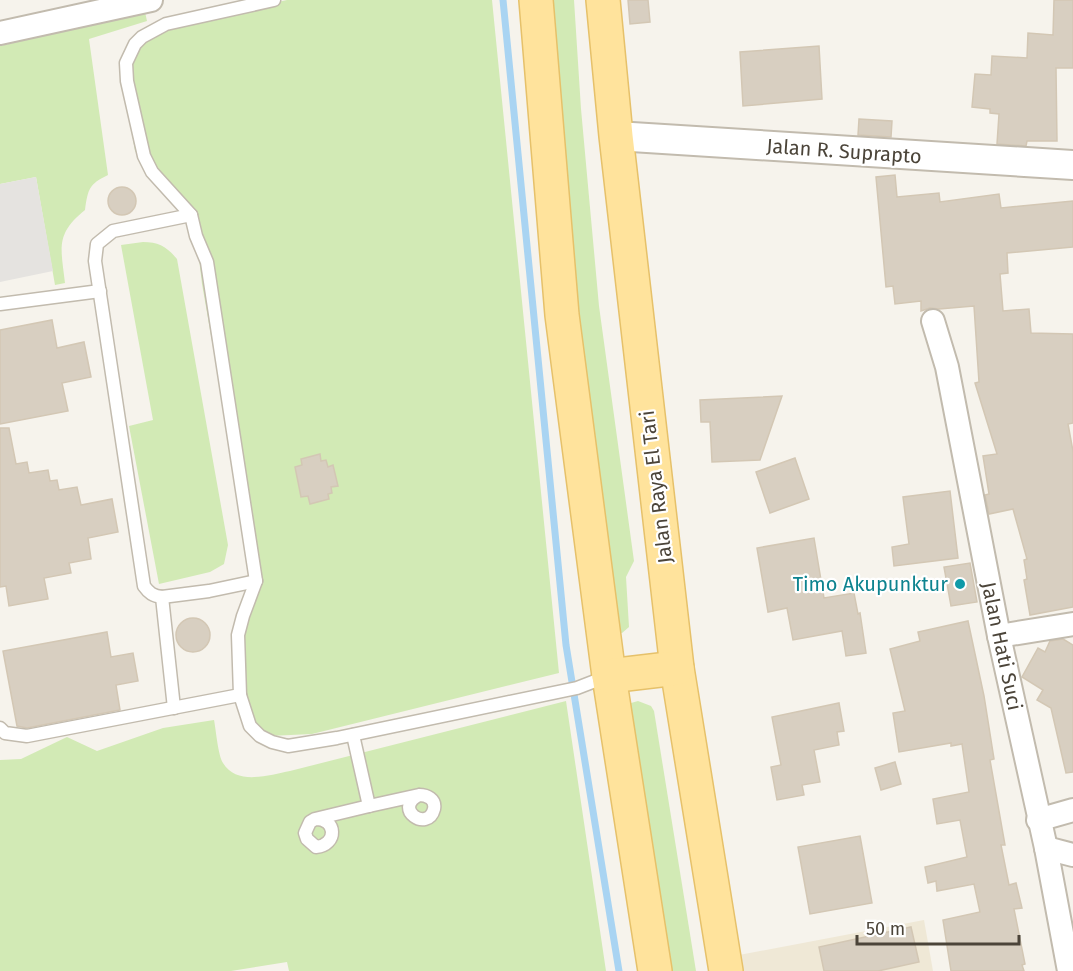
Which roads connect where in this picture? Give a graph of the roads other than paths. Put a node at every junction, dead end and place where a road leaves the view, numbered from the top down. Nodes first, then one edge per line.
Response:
1 (151, 0) edge
2 (274, 0) edge
3 (536, 0) edge
4 (603, 0) edge
5 (0, 33) edge
6 (616, 136) junction
7 (1073, 165) edge
8 (191, 215) junction
9 (100, 291) junction
10 (0, 304) edge
11 (933, 321) dead end
12 (256, 581) junction
13 (162, 597) junction
14 (1073, 624) edge
15 (999, 636) junction
16 (677, 668) junction
17 (609, 676) junction
18 (240, 695) junction
19 (174, 708) junction
20 (0, 728) edge
21 (353, 735) junction
22 (419, 795) dead end
23 (369, 806) junction
24 (1073, 810) edge
25 (315, 819) dead end
26 (1038, 820) junction
27 (1046, 848) junction
28 (1073, 855) edge
29 (655, 971) edge
30 (726, 971) edge
31 (1069, 971) edge

1 - 5 street
2 - 8 lane
3 - 17 main road
4 - 6 main road, Jalan Raya El Tari
6 - 7 street, Jalan R. Suprapto
6 - 16 main road, Jalan Raya El Tari
8 - 9 lane
8 - 12 lane
9 - 10 lane
9 - 13 lane
11 - 15 street, Jalan Hati Suci
12 - 13 lane
12 - 18 lane
13 - 19 lane
14 - 15 street
15 - 26 street, Jalan Hati Suci
16 - 17 main road
16 - 30 main road, Jalan Raya El Tari
17 - 21 lane
17 - 29 main road
18 - 19 lane
18 - 21 lane
19 - 20 lane
21 - 23 lane
22 - 23 lane
23 - 25 lane
24 - 26 street
26 - 27 street, Jalan Hati Suci
27 - 28 street
27 - 31 street, Jalan Hati Suci

